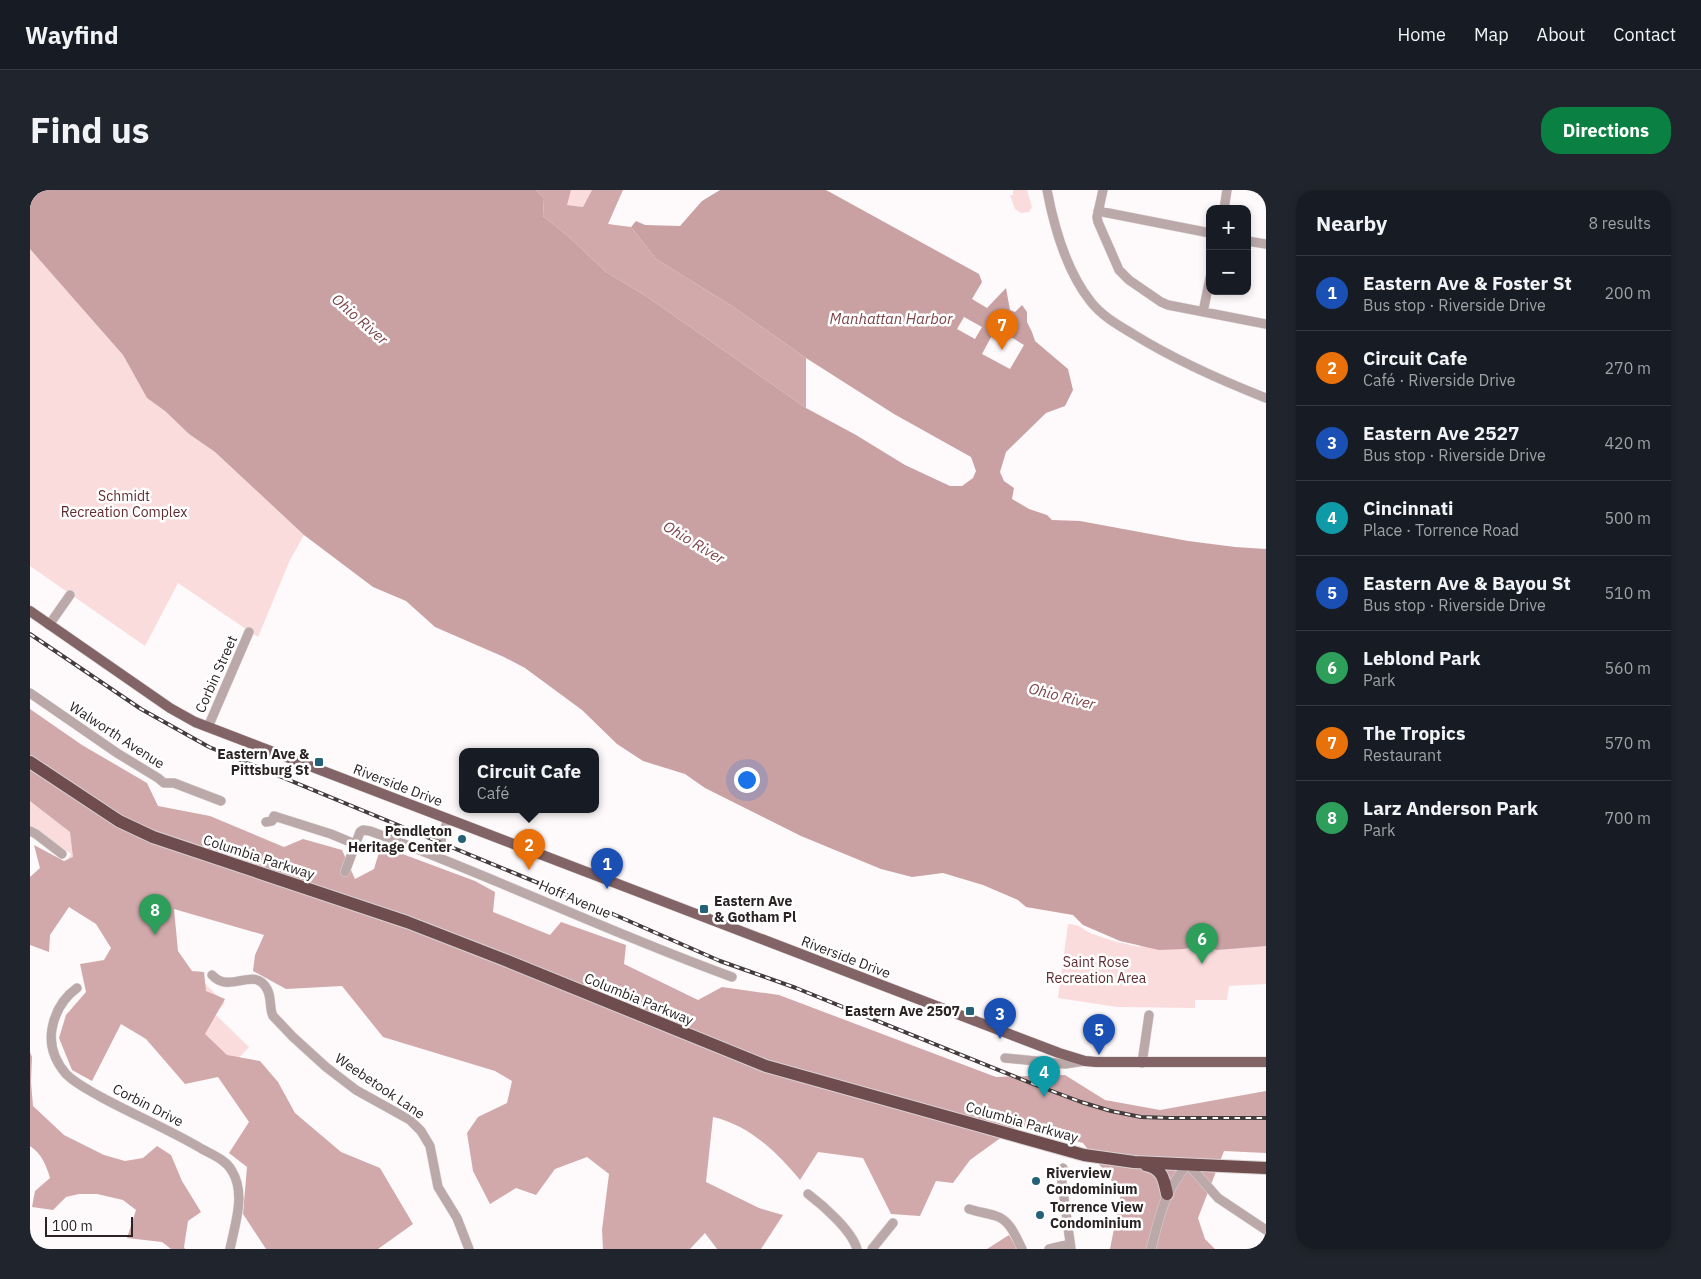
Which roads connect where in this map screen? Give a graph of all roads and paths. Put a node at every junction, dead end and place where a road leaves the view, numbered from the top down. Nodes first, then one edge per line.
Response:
1 (1047, 190) edge
2 (1103, 190) edge
3 (1227, 190) edge
4 (1225, 205) edge
5 (1098, 211) junction
6 (1206, 232) edge
7 (1251, 241) edge
8 (1266, 244) edge
9 (1206, 295) edge
10 (1203, 312) junction
11 (1266, 324) edge
12 (1266, 398) edge
13 (70, 595) dead end
14 (30, 611) edge
15 (50, 625) junction
16 (249, 632) dead end
17 (30, 693) edge
18 (208, 727) junction
19 (30, 762) edge
20 (221, 801) dead end
21 (448, 819) junction
22 (266, 822) dead end
23 (30, 831) edge
24 (356, 843) junction
25 (62, 854) dead end
26 (436, 855) junction
27 (345, 872) dead end
28 (212, 975) dead end
29 (732, 977) dead end
30 (77, 988) dead end
31 (1149, 1015) dead end
32 (1005, 1058) dead end
33 (1085, 1061) junction
34 (1142, 1062) junction
35 (1266, 1062) edge
36 (1134, 1162) junction
37 (1188, 1164) junction
38 (1063, 1168) dead end
39 (1266, 1168) edge
40 (808, 1194) dead end
41 (1167, 1194) junction
42 (969, 1209) dead end
43 (893, 1223) dead end
44 (1266, 1230) edge
45 (1071, 1247) edge
46 (230, 1249) edge
47 (469, 1249) edge
48 (857, 1249) edge
49 (872, 1249) edge
50 (1022, 1249) edge
51 (1048, 1249) edge
52 (1151, 1249) edge

1 - 12 street
2 - 5 street
3 - 4 street
5 - 6 street
5 - 10 street
7 - 8 street
9 - 10 street
10 - 11 street
13 - 15 street
14 - 15 main road, Riverside Drive
15 - 18 main road, Riverside Drive
16 - 18 street, Corbin Street
17 - 20 street, Walworth Avenue
18 - 21 main road, Riverside Drive
19 - 36 highway, Columbia Parkway
21 - 26 street
21 - 33 main road, Riverside Drive
22 - 24 street
23 - 25 street
24 - 26 street, Hoff Avenue
24 - 27 street
26 - 29 street, Hoff Avenue
28 - 47 street, Weebetook Lane
30 - 46 street, Corbin Drive
31 - 34 street
32 - 33 street
33 - 34 main road, Riverside Drive
34 - 35 main road, Riverside Drive
36 - 37 highway, Columbia Parkway
36 - 41 highway
37 - 39 highway, Columbia Parkway
37 - 41 street
37 - 44 street
38 - 45 street
40 - 48 street
41 - 52 street
42 - 50 street
43 - 49 street
45 - 51 street

